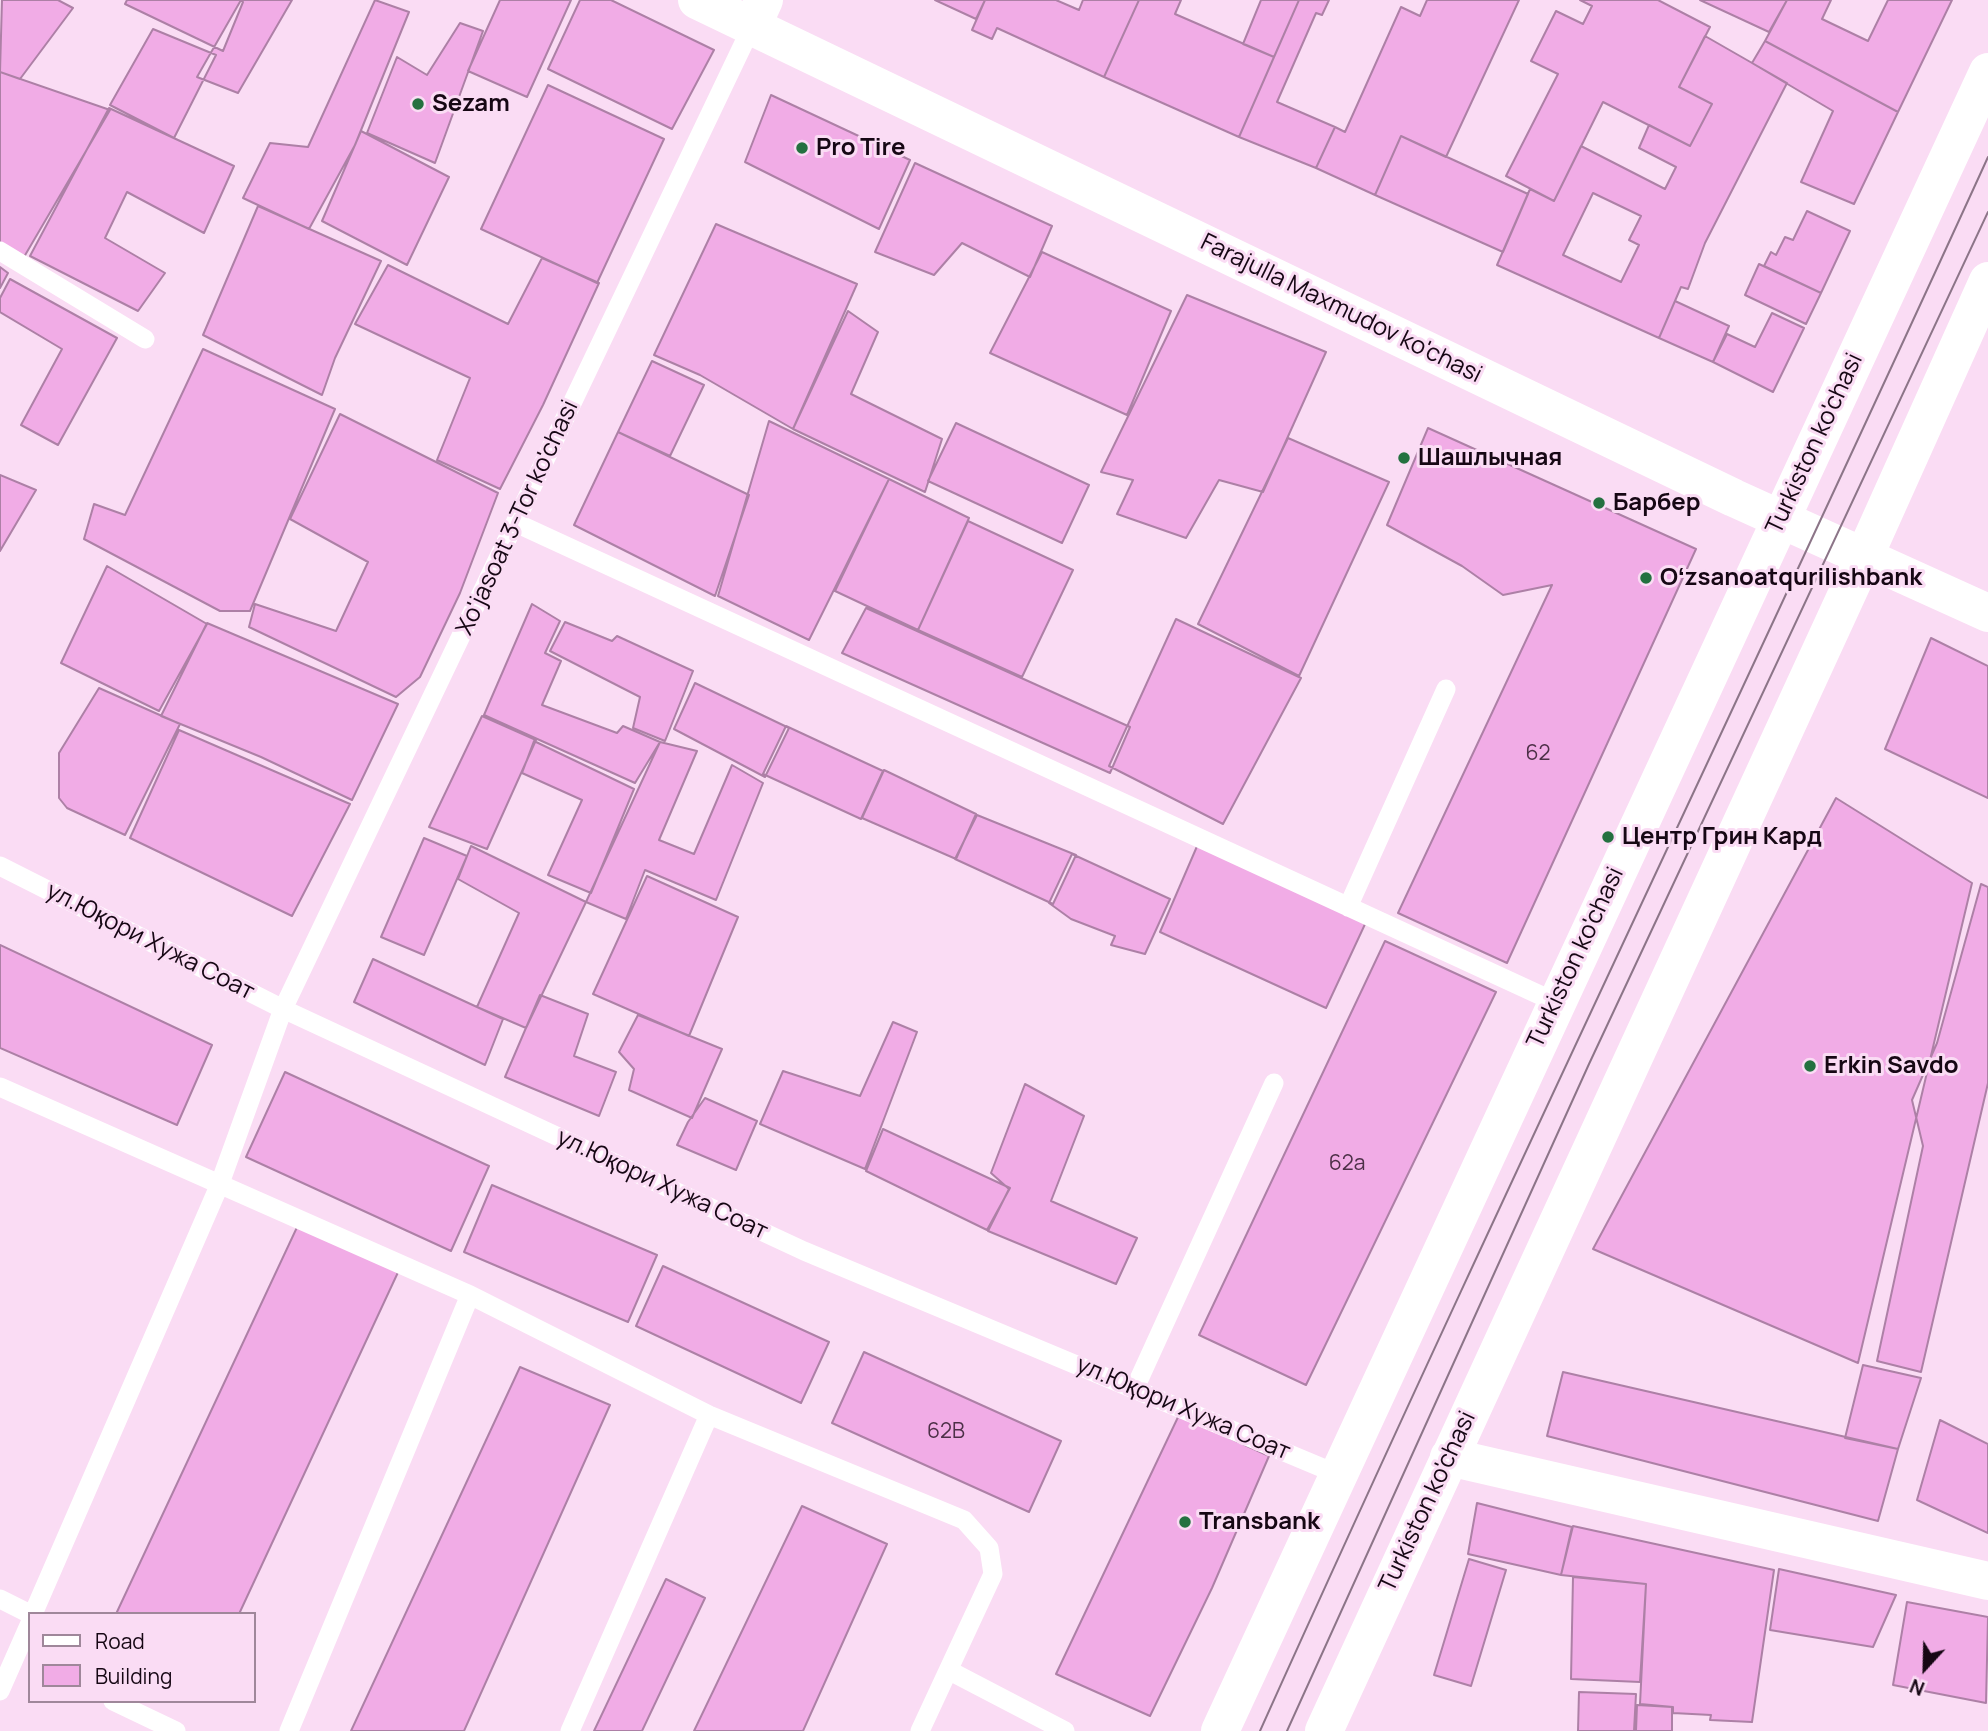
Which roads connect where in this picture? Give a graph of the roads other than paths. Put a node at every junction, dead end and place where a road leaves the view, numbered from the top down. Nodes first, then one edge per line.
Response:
1 (697, 0) edge
2 (758, 13) edge
3 (1988, 72) edge
4 (0, 251) edge
5 (1988, 281) edge
6 (145, 339) dead end
7 (1781, 519) junction
8 (516, 523) junction
9 (1864, 557) junction
10 (1988, 613) edge
11 (1446, 689) dead end
12 (0, 866) edge
13 (1348, 907) junction
14 (1555, 1002) junction
15 (283, 1009) junction
16 (1274, 1083) dead end
17 (0, 1087) edge
18 (219, 1186) junction
19 (470, 1295) junction
20 (1135, 1388) junction
21 (709, 1415) junction
22 (1449, 1457) junction
23 (1337, 1474) junction
24 (1988, 1581) edge
25 (0, 1599) edge
26 (28, 1612) edge
27 (33, 1612) edge
28 (28, 1634) edge
29 (23, 1660) edge
30 (950, 1671) junction
31 (0, 1691) edge
32 (117, 1703) edge
33 (176, 1731) edge
34 (289, 1731) edge
35 (570, 1731) edge
36 (920, 1731) edge
37 (1065, 1731) edge
38 (1220, 1731) edge
39 (1324, 1731) edge

1 - 2 main road, Farajulla Maxmudov ko'chasi
2 - 7 main road, Farajulla Maxmudov ko'chasi
2 - 8 lane, Xo'jasoat 3-Tor ko'chasi
3 - 7 main road, Turkiston ko'chasi
4 - 6 lane
5 - 9 main road, Turkiston ko'chasi
7 - 9 main road, Farajulla Maxmudov ko'chasi
7 - 14 main road, Turkiston ko'chasi
8 - 13 lane
8 - 15 lane, Xo'jasoat 3-Tor ko'chasi
9 - 10 main road, Farajulla Maxmudov ko'chasi
9 - 22 main road, Turkiston ko'chasi
11 - 13 lane
12 - 15 lane, ул.Юқори Хужа Соат
13 - 14 lane
14 - 23 main road, Turkiston ko'chasi
15 - 18 lane, Xo'jasoat 3-Tor ko'chasi
15 - 20 lane, ул.Юқори Хужа Соат
16 - 20 lane
17 - 18 lane
18 - 19 lane
18 - 27 lane, Xo'jasoat 3-Tor ko'chasi
19 - 21 lane
19 - 34 lane
20 - 23 lane, ул.Юқори Хужа Соат
21 - 30 lane
21 - 35 lane
22 - 24 main road
22 - 39 main road, Turkiston ko'chasi
23 - 38 main road, Turkiston ko'chasi
25 - 26 lane
28 - 29 lane
29 - 31 lane
30 - 36 lane
30 - 37 lane
32 - 33 lane

